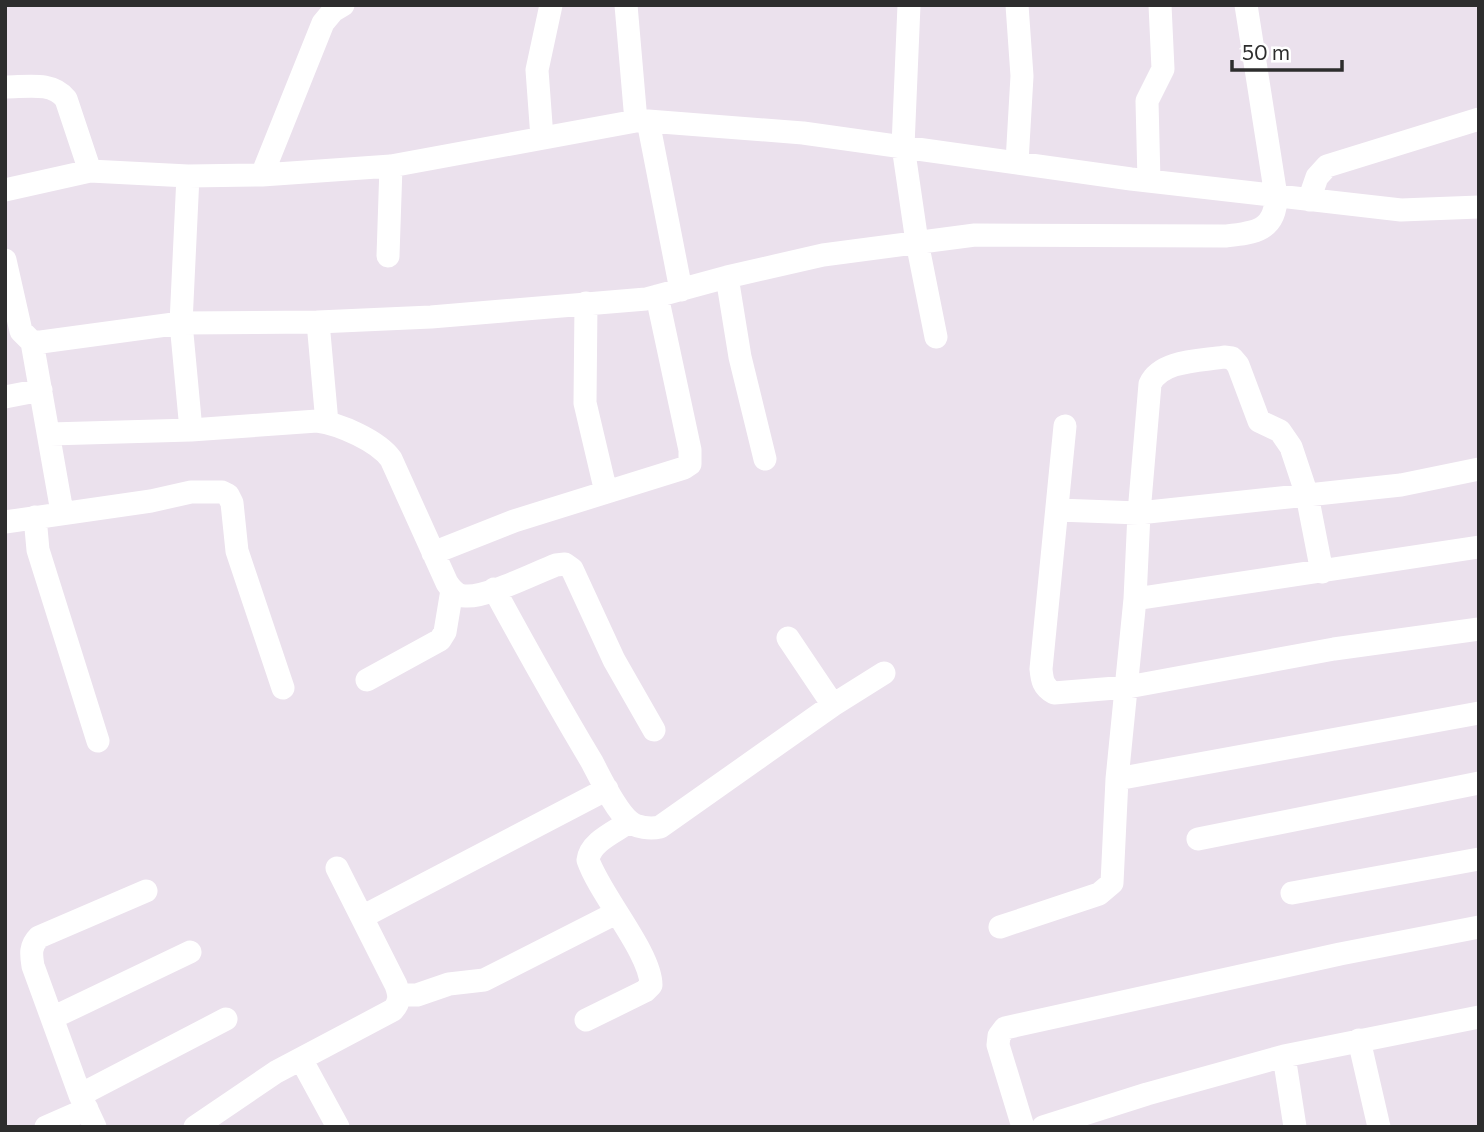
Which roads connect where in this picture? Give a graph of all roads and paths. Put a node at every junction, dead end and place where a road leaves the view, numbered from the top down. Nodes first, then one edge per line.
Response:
1 (343, 5) edge
2 (551, 5) edge
3 (909, 5) edge
4 (1017, 5) edge
5 (1160, 5) edge
6 (1246, 5) edge
7 (631, 6) edge
8 (5, 87) edge
9 (1479, 119) edge
10 (642, 121) junction
11 (542, 138) junction
12 (903, 146) junction
13 (1017, 162) junction
14 (391, 166) junction
15 (90, 171) junction
16 (262, 175) junction
17 (188, 176) junction
18 (1149, 181) junction
19 (5, 190) edge
20 (1276, 196) junction
21 (1309, 200) junction
22 (1479, 206) edge
23 (917, 242) junction
24 (388, 256) dead end
25 (5, 260) edge
26 (727, 277) junction
27 (681, 290) junction
28 (657, 296) junction
29 (9, 301) edge
30 (586, 303) junction
31 (318, 322) junction
32 (181, 323) junction
33 (936, 337) dead end
34 (32, 342) junction
35 (41, 390) junction
36 (5, 397) edge
37 (327, 423) junction
38 (1065, 426) dead end
39 (191, 430) junction
40 (50, 434) junction
41 (765, 459) dead end
42 (1479, 469) edge
43 (606, 492) junction
44 (1307, 495) junction
45 (1058, 510) junction
46 (62, 512) junction
47 (1139, 513) junction
48 (34, 517) junction
49 (5, 522) edge
50 (1479, 547) edge
51 (433, 553) junction
52 (1322, 572) junction
53 (495, 589) junction
54 (452, 590) junction
55 (1135, 599) junction
56 (1479, 629) edge
57 (788, 638) dead end
58 (884, 673) dead end
59 (367, 680) dead end
60 (1128, 687) junction
61 (282, 688) dead end
62 (833, 705) junction
63 (1479, 713) edge
64 (654, 730) dead end
65 (98, 741) dead end
66 (1118, 779) junction
67 (1479, 783) edge
68 (607, 789) junction
69 (629, 822) junction
70 (1198, 839) dead end
71 (1479, 859) edge
72 (337, 868) dead end
73 (146, 891) dead end
74 (1292, 893) dead end
75 (616, 913) junction
76 (362, 917) junction
77 (1000, 927) dead end
78 (1479, 927) edge
79 (190, 952) dead end
80 (400, 995) junction
81 (1479, 1017) edge
82 (51, 1018) junction
83 (226, 1019) dead end
84 (586, 1020) dead end
85 (1359, 1041) junction
86 (1284, 1056) junction
87 (301, 1059) junction
88 (87, 1110) edge
89 (46, 1127) edge
90 (195, 1127) edge
91 (338, 1127) edge
92 (1023, 1127) edge
93 (1043, 1127) edge
94 (1295, 1127) edge
95 (1379, 1127) edge

1 - 16 street
2 - 11 street
3 - 12 street
4 - 13 street
5 - 18 street
6 - 20 street
7 - 10 street
8 - 15 street
9 - 21 street
10 - 11 street
10 - 12 street
10 - 27 street
11 - 14 street
12 - 13 street
12 - 23 street
13 - 18 street
14 - 16 street
14 - 24 street
15 - 17 street
15 - 19 street
16 - 17 street
17 - 32 street
18 - 20 street
20 - 21 street
20 - 23 street
21 - 22 street
23 - 26 street
23 - 33 street
25 - 29 street
26 - 27 street
26 - 41 street
27 - 28 street
28 - 30 street
28 - 43 street
29 - 34 street
30 - 31 street
30 - 43 street
31 - 32 street
31 - 37 street
32 - 34 street
32 - 39 street
34 - 35 street
35 - 36 street
35 - 40 street
37 - 39 street
37 - 51 street
38 - 45 street
39 - 40 street
40 - 46 street
42 - 44 street
43 - 51 street
44 - 47 street
44 - 47 street
44 - 52 street
45 - 47 street
45 - 60 street
46 - 48 street
46 - 61 street
47 - 55 street
48 - 49 street
48 - 65 street
50 - 52 street
51 - 54 street
52 - 55 street
53 - 54 street
53 - 64 street
53 - 68 street
54 - 59 street
55 - 60 street
56 - 60 street
57 - 62 street
58 - 62 street
60 - 66 street
62 - 69 street
63 - 66 street
66 - 77 street
67 - 70 street
68 - 69 street
68 - 76 street
69 - 75 street
71 - 74 street
72 - 76 street
73 - 82 street
75 - 80 street
75 - 84 street
76 - 80 street
78 - 92 street
79 - 82 street
80 - 87 street
81 - 85 street
82 - 88 street
83 - 88 street
85 - 86 street
85 - 95 street
86 - 93 street
86 - 94 street
87 - 90 street
87 - 91 street
88 - 89 street

